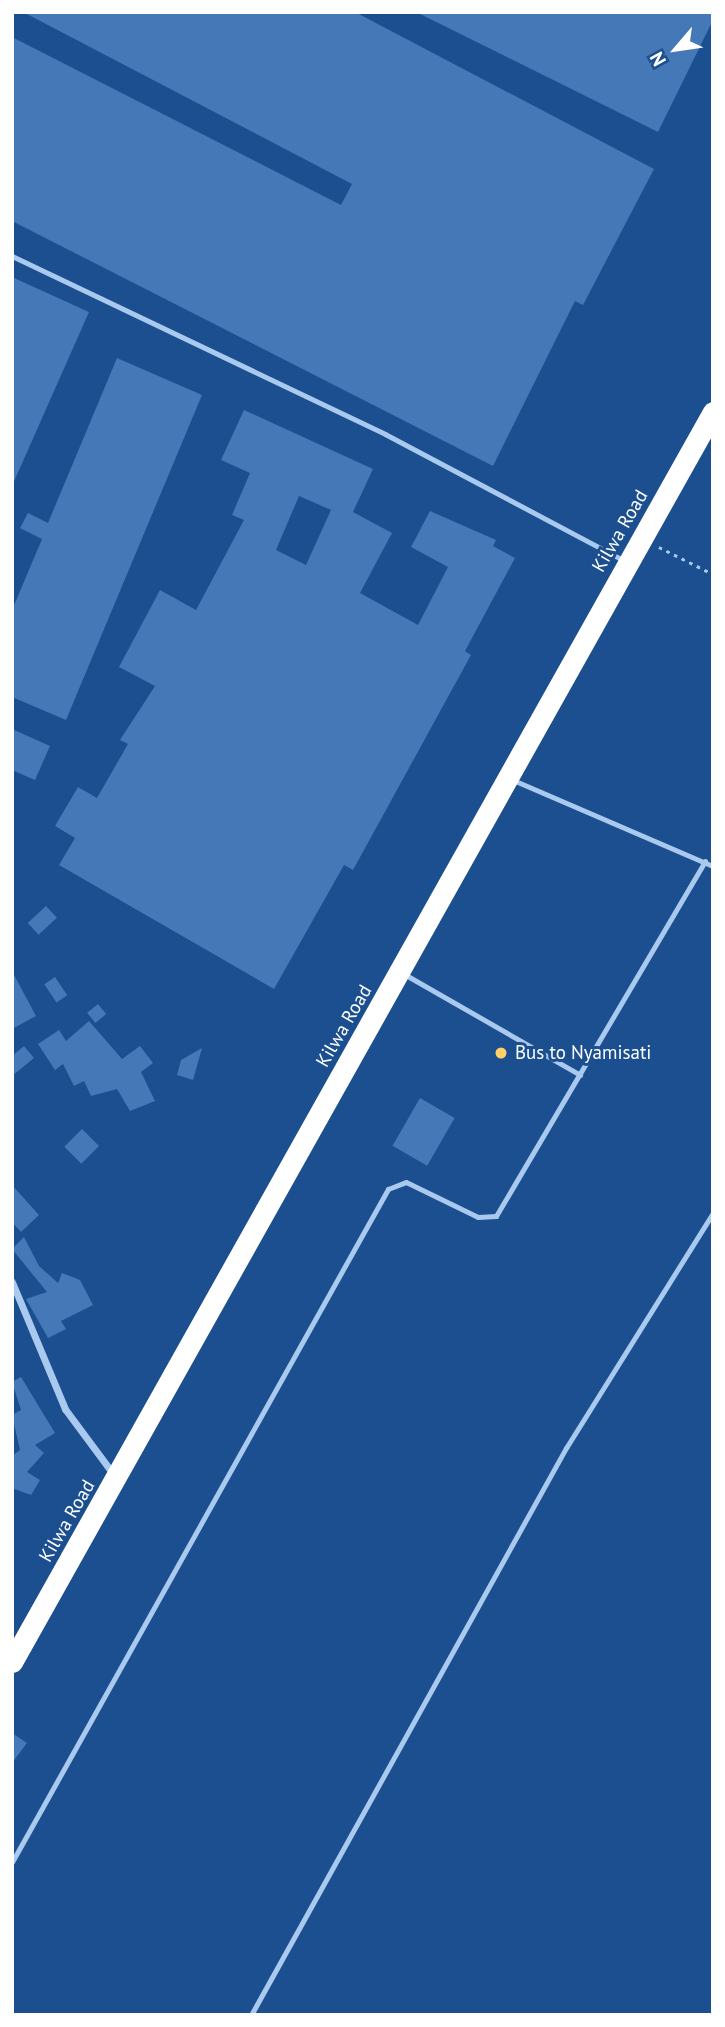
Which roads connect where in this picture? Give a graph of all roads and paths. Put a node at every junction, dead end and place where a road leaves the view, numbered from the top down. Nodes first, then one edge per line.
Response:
1 (12, 256) edge
2 (713, 412) edge
3 (643, 538) junction
4 (627, 562) junction
5 (713, 574) edge
6 (511, 779) junction
7 (705, 861) junction
8 (713, 866) edge
9 (401, 972) junction
10 (580, 1075) junction
11 (713, 1213) edge
12 (12, 1282) edge
13 (117, 1478) junction
14 (12, 1662) edge
15 (12, 1862) edge
16 (251, 2015) edge

1 - 4 lane
2 - 3 highway, Kilwa Road
3 - 4 highway, Kilwa Road
3 - 5 path
4 - 6 highway, Kilwa Road
6 - 7 lane
6 - 9 highway, Kilwa Road
7 - 8 lane
7 - 10 lane
9 - 10 lane
9 - 13 highway, Kilwa Road
10 - 15 lane
11 - 16 lane
12 - 13 street
13 - 14 highway, Kilwa Road

